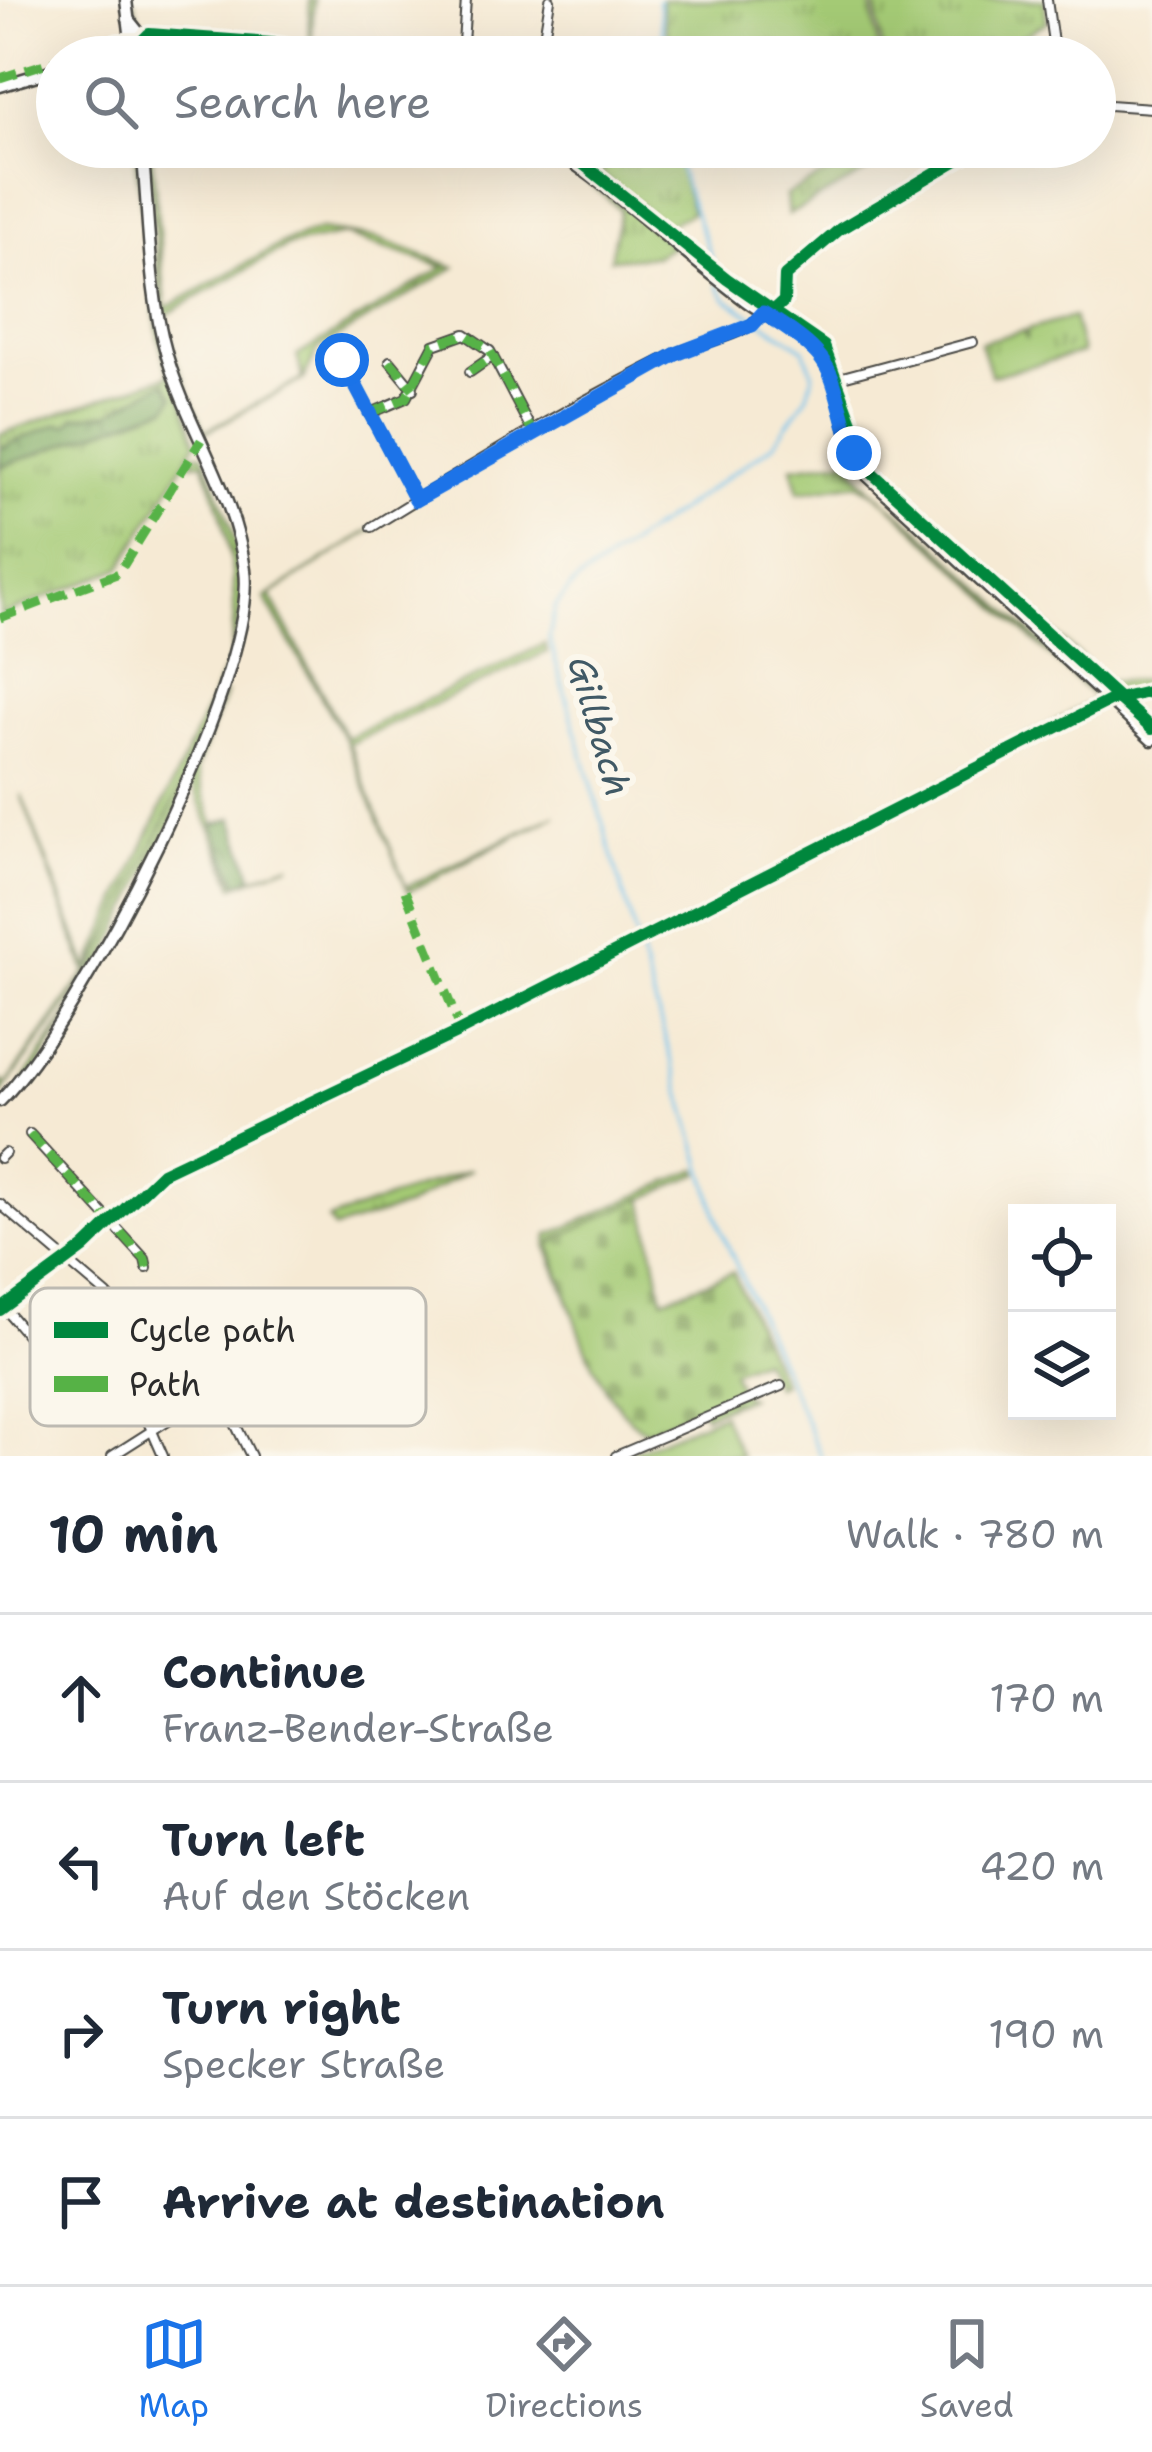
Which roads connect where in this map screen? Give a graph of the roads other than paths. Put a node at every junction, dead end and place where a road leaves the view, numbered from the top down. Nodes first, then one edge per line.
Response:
1 (126, 0) edge
2 (466, 0) edge
3 (550, 0) edge
4 (1047, 0) edge
5 (128, 19) junction
6 (130, 36) edge
7 (143, 36) edge
8 (464, 36) edge
9 (545, 36) edge
10 (1052, 36) edge
11 (36, 75) edge
12 (0, 86) edge
13 (1116, 105) edge
14 (1152, 108) edge
15 (144, 168) edge
16 (580, 168) edge
17 (943, 168) edge
18 (759, 318) junction
19 (780, 323) junction
20 (973, 342) dead end
21 (494, 356) junction
22 (342, 360) dead end
23 (390, 361) dead end
24 (470, 371) dead end
25 (834, 379) junction
26 (413, 388) junction
27 (371, 413) junction
28 (532, 431) junction
29 (416, 500) junction
30 (372, 526) dead end
31 (1152, 691) edge
32 (1109, 700) junction
33 (1152, 740) edge
34 (0, 1101) edge
35 (30, 1134) dead end
36 (0, 1204) edge
37 (109, 1224) junction
38 (65, 1262) junction
39 (146, 1268) dead end
40 (30, 1288) edge
41 (30, 1288) edge
42 (98, 1288) edge
43 (2, 1309) edge
44 (30, 1344) edge
45 (782, 1386) dead end
46 (151, 1426) edge
47 (160, 1426) edge
48 (236, 1426) edge
49 (152, 1431) junction
50 (112, 1456) edge
51 (163, 1456) edge
52 (251, 1456) edge
53 (616, 1456) edge

1 - 5 main road
2 - 8 street
3 - 9 street
4 - 10 street
5 - 6 main road
5 - 7 main road
11 - 12 main road
13 - 14 street
15 - 34 main road
16 - 18 main road
17 - 19 street
18 - 19 main road
18 - 28 street
19 - 25 main road
20 - 25 street
21 - 24 street
21 - 26 street
21 - 28 street
22 - 27 street
23 - 26 street
25 - 32 main road
26 - 27 street
27 - 29 street
28 - 29 street
29 - 30 street
31 - 32 street
32 - 33 main road
35 - 37 street
36 - 38 street
37 - 38 street
37 - 39 street
38 - 40 street
38 - 42 street
41 - 43 street
43 - 44 street
45 - 53 street
46 - 49 street
47 - 49 street
48 - 52 street
49 - 50 street
49 - 51 street

